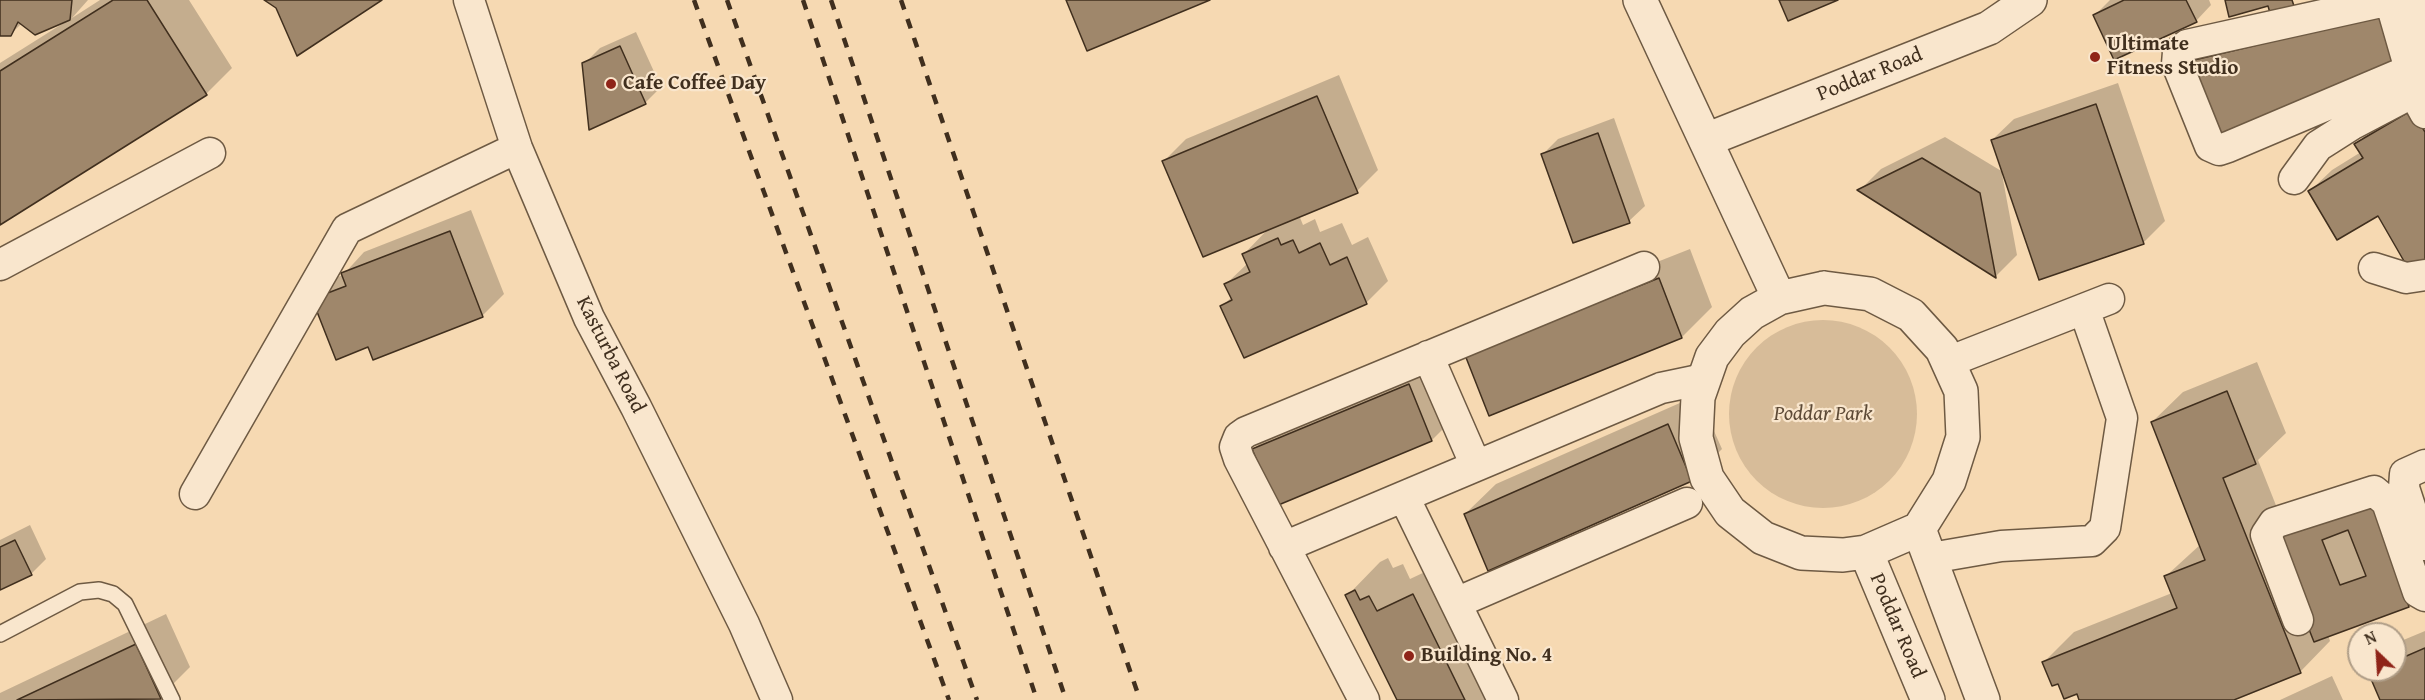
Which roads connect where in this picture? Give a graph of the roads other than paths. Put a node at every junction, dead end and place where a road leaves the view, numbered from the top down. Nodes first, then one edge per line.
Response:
1 (469, 0) edge
2 (1640, 0) edge
3 (2030, 0) edge
4 (2390, 0) edge
5 (2415, 0) edge
6 (2420, 77) edge
7 (1706, 141) junction
8 (517, 148) junction
9 (210, 153) dead end
10 (2294, 179) dead end
11 (0, 265) edge
12 (1644, 267) dead end
13 (2374, 268) dead end
14 (2425, 275) edge
15 (1779, 298) junction
16 (1428, 356) junction
17 (1948, 362) junction
18 (1704, 380) junction
19 (2425, 465) edge
20 (1476, 466) junction
21 (195, 494) dead end
22 (1404, 497) junction
23 (1687, 503) dead end
24 (1925, 544) junction
25 (2425, 545) edge
26 (1284, 547) junction
27 (1866, 552) junction
28 (2425, 596) edge
29 (1456, 603) junction
30 (2298, 621) dead end
31 (0, 634) edge
32 (172, 700) edge
33 (777, 700) edge
34 (1364, 700) edge
35 (1503, 700) edge
36 (1929, 700) edge
37 (1983, 700) edge

1 - 8 street, Kasturba Road
2 - 7 street
3 - 7 street, Poddar Road
4 - 6 street
4 - 6 street
5 - 6 street
6 - 10 street
7 - 15 street
8 - 21 street
8 - 33 street, Kasturba Road
9 - 11 street
12 - 16 street
13 - 14 street
15 - 17 street
15 - 18 street
16 - 20 street
16 - 26 street
17 - 24 street
17 - 24 street
18 - 20 street
18 - 27 street
19 - 25 street
20 - 22 street
22 - 26 street
22 - 29 street
23 - 29 street
24 - 27 street
24 - 37 street
26 - 34 street
27 - 36 street, Poddar Road
28 - 30 street
29 - 35 street
31 - 32 lane

